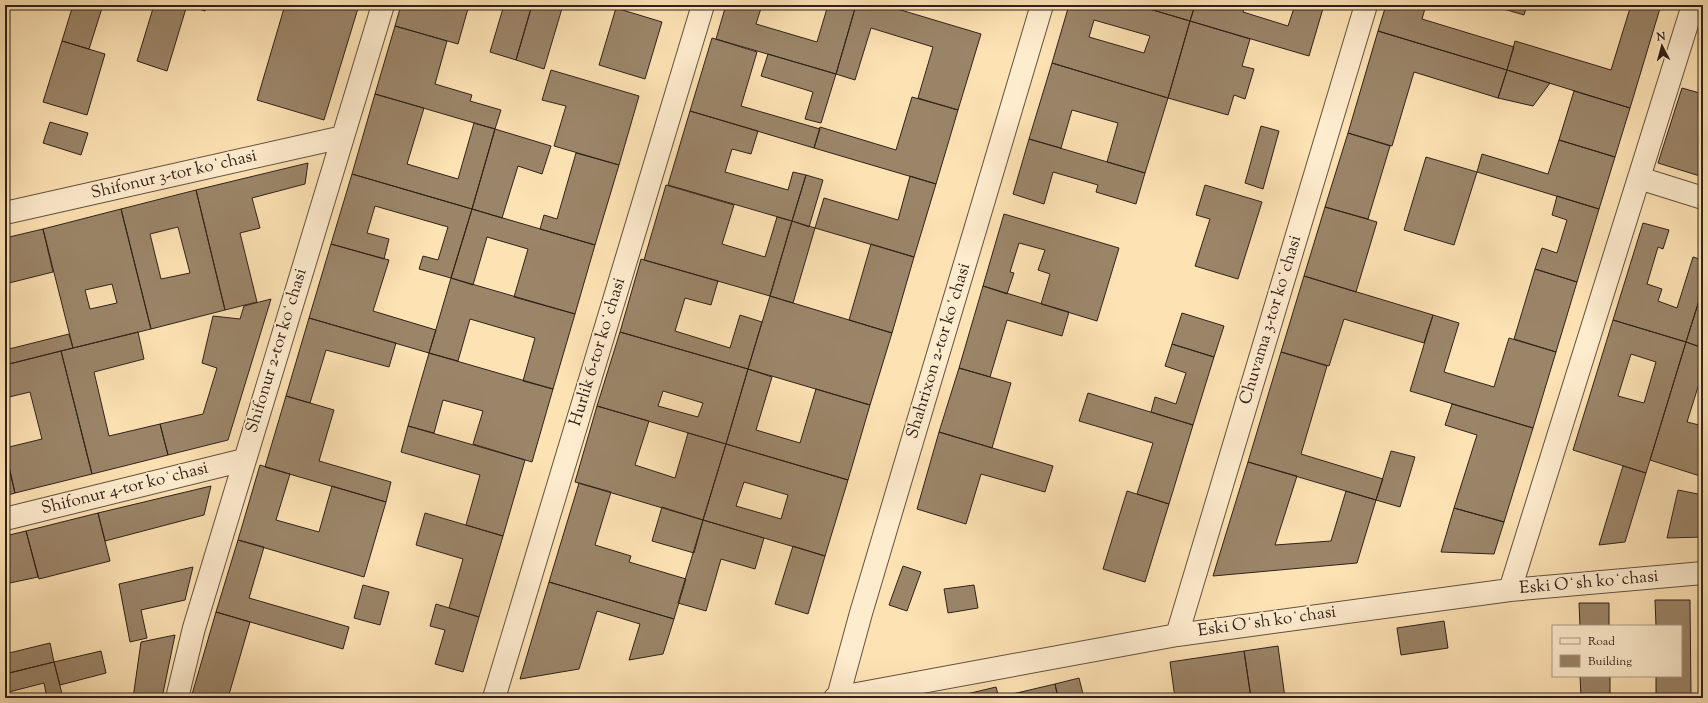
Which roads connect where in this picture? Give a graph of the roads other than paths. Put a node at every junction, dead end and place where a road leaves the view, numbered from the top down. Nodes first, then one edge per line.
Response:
1 (383, 5) edge
2 (703, 5) edge
3 (1042, 5) edge
4 (1366, 5) edge
5 (1693, 5) edge
6 (343, 137) junction
7 (1639, 178) junction
8 (1703, 198) edge
9 (5, 213) edge
10 (244, 460) junction
11 (5, 519) edge
12 (1703, 573) edge
13 (1510, 590) junction
14 (1177, 635) junction
15 (177, 698) edge
16 (494, 698) edge
17 (836, 698) edge

1 - 6 street, Shifonur 2-tor koʻchasi
2 - 16 street, Hurlik 6-tor koʻchasi
3 - 17 street, Shahrixon 2-tor koʻchasi
4 - 14 street, Chuvama 3-tor koʻchasi
5 - 7 street
6 - 9 street, Shifonur 3-tor koʻchasi
6 - 10 street, Shifonur 2-tor koʻchasi
7 - 8 street
7 - 13 street
10 - 11 street, Shifonur 4-tor koʻchasi
10 - 15 street, Shifonur 2-tor koʻchasi
12 - 13 street, Eski Oʻsh koʻchasi
13 - 14 street, Eski Oʻsh koʻchasi
14 - 17 street, Eski Oʻsh koʻchasi

